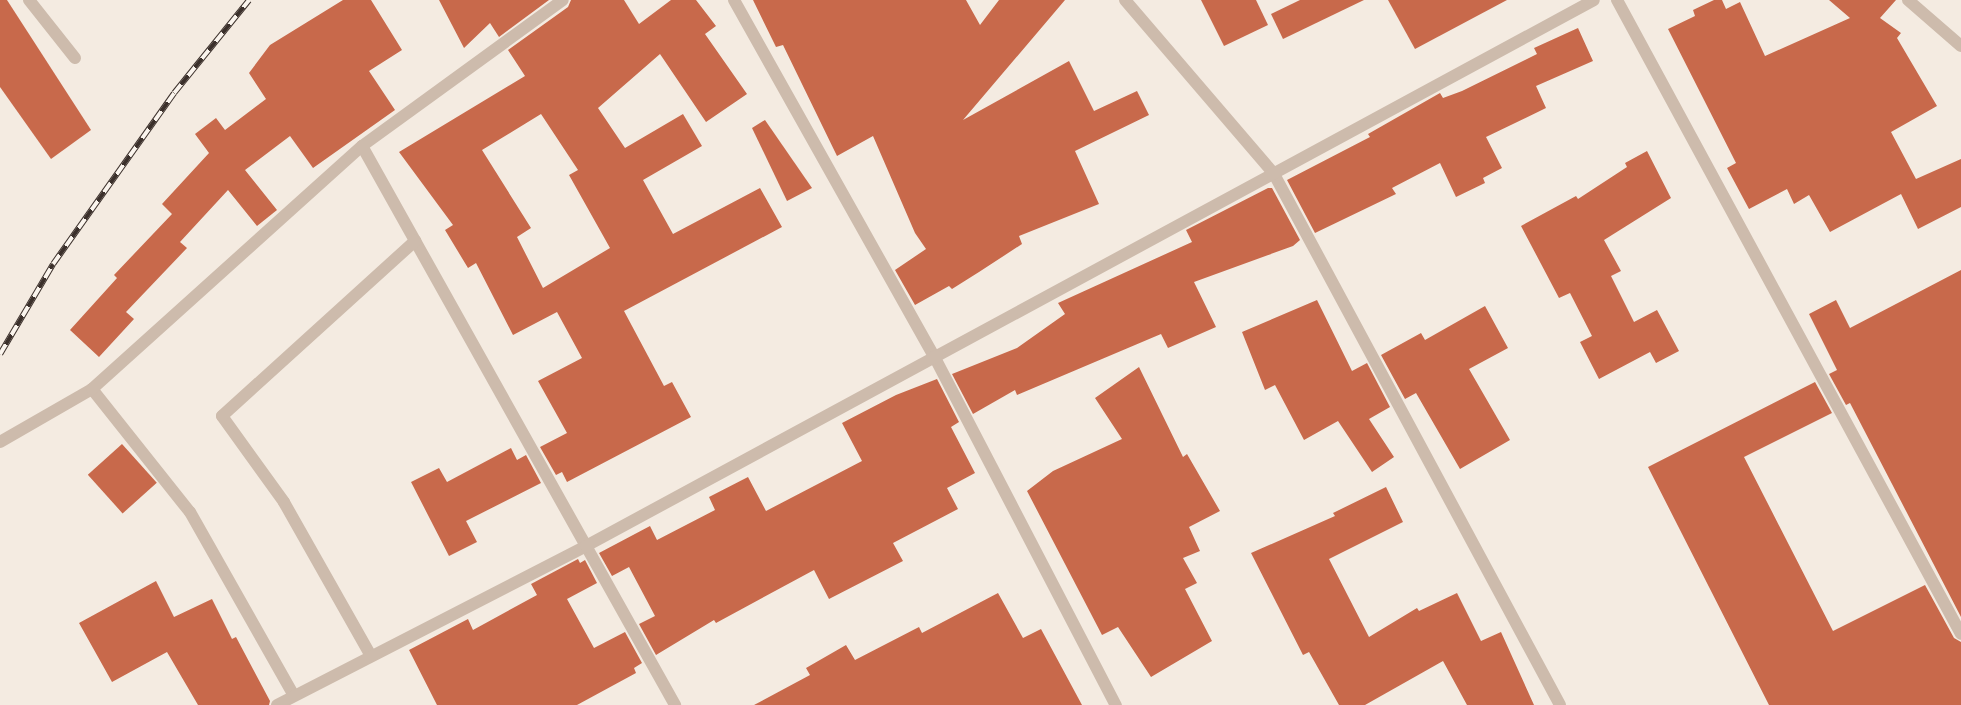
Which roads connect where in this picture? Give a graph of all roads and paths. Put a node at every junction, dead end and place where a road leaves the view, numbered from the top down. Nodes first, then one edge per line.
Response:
1 (29, 0) edge
2 (563, 0) edge
3 (734, 0) edge
4 (1125, 0) edge
5 (1594, 0) edge
6 (1617, 0) edge
7 (1908, 0) edge
8 (1961, 46) edge
9 (75, 58) dead end
10 (362, 146) junction
11 (1274, 174) junction
12 (415, 241) junction
13 (934, 356) junction
14 (92, 388) junction
15 (0, 442) edge
16 (586, 546) junction
17 (1961, 634) edge
18 (371, 656) junction
19 (294, 696) junction
20 (277, 705) edge
21 (675, 705) edge
22 (1116, 705) edge
23 (1560, 705) edge

1 - 9 street
2 - 10 street
3 - 13 street
4 - 11 street
5 - 11 street
6 - 17 street
7 - 8 street
10 - 12 street
10 - 14 street
11 - 13 street
11 - 23 street
12 - 16 street
12 - 18 street
13 - 16 street
13 - 22 street
14 - 15 street
14 - 19 street
16 - 18 street
16 - 21 street
18 - 19 street
19 - 20 street

